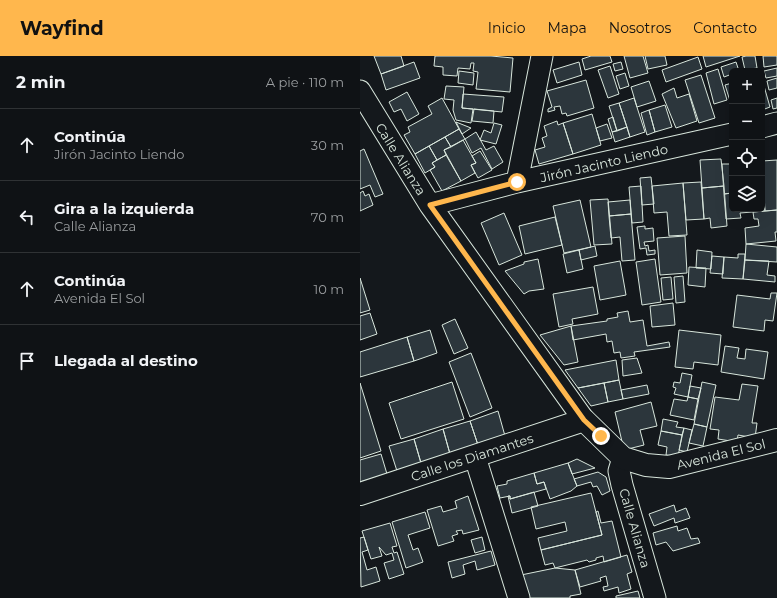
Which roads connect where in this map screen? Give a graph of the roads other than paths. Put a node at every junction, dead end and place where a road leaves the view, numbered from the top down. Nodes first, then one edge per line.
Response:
1 (542, 56) edge
2 (360, 91) edge
3 (777, 123) edge
4 (765, 126) edge
5 (729, 135) edge
6 (517, 182) junction
7 (430, 205) junction
8 (584, 420) junction
9 (777, 440) edge
10 (475, 457) junction
11 (623, 458) junction
12 (360, 494) edge
13 (519, 598) edge
14 (655, 598) edge

1 - 6 street
2 - 7 street, Calle Alianza
3 - 4 street
5 - 6 street, Jirón Jacinto Liendo
6 - 7 street, Jirón Jacinto Liendo
7 - 8 street, Calle Alianza
8 - 10 street, Calle los Diamantes
8 - 11 street, Avenida El Sol
9 - 11 street, Avenida El Sol
10 - 12 street, Calle los Diamantes
10 - 13 street
11 - 14 street, Calle Alianza

